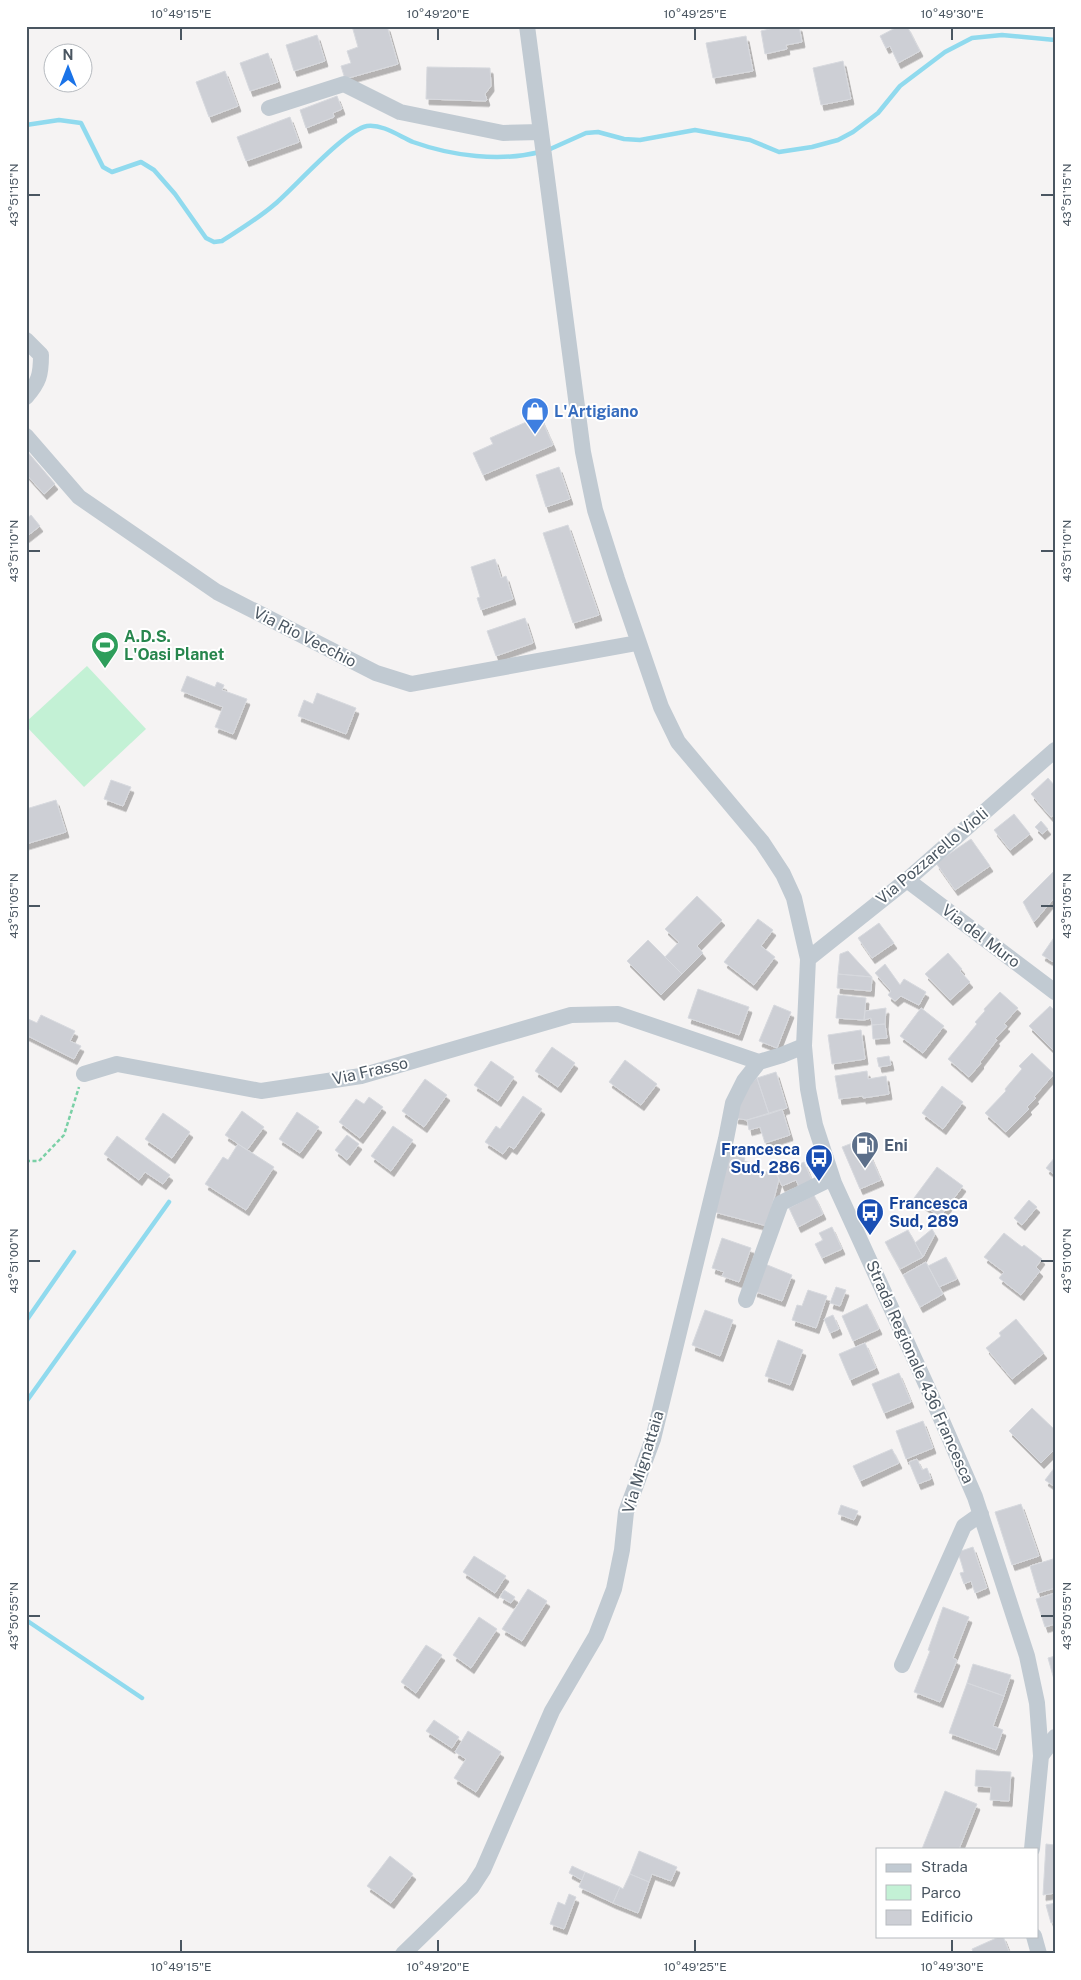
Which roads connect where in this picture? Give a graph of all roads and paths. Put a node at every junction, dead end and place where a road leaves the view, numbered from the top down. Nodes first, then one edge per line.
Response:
1 (527, 26) edge
2 (269, 108) dead end
3 (542, 139) junction
4 (26, 340) edge
5 (26, 397) edge
6 (26, 436) edge
7 (638, 643) junction
8 (1055, 750) edge
9 (907, 880) junction
10 (808, 959) junction
11 (1055, 992) edge
12 (804, 1046) junction
13 (759, 1062) junction
14 (84, 1074) joint
15 (26, 1161) edge
16 (832, 1178) junction
17 (746, 1300) dead end
18 (981, 1514) junction
19 (902, 1665) dead end
20 (1055, 1737) edge
21 (1041, 1756) junction
22 (1032, 1848) edge
23 (1035, 1938) edge
24 (403, 1954) edge
25 (1039, 1954) edge

1 - 3 street, Strada Regionale 436 Francesca
2 - 3 street
3 - 7 street, Strada Regionale 436 Francesca
4 - 5 street
6 - 7 street, Via Rio Vecchio
7 - 10 street, Strada Regionale 436 Francesca
8 - 9 street, Via Pozzarello Violi
9 - 10 street, Via Pozzarello Violi
9 - 11 street, Via del Muro
10 - 12 street, Strada Regionale 436 Francesca
12 - 13 street
12 - 16 street, Strada Regionale 436 Francesca
13 - 14 street, Via Frasso
13 - 24 street, Via Mignattaia
14 - 15 path
16 - 17 street
16 - 18 street, Strada Regionale 436 Francesca
18 - 19 street
18 - 21 street, Strada Regionale 436 Francesca
20 - 21 street
21 - 22 street, Strada Regionale 436 Francesca
23 - 25 street

